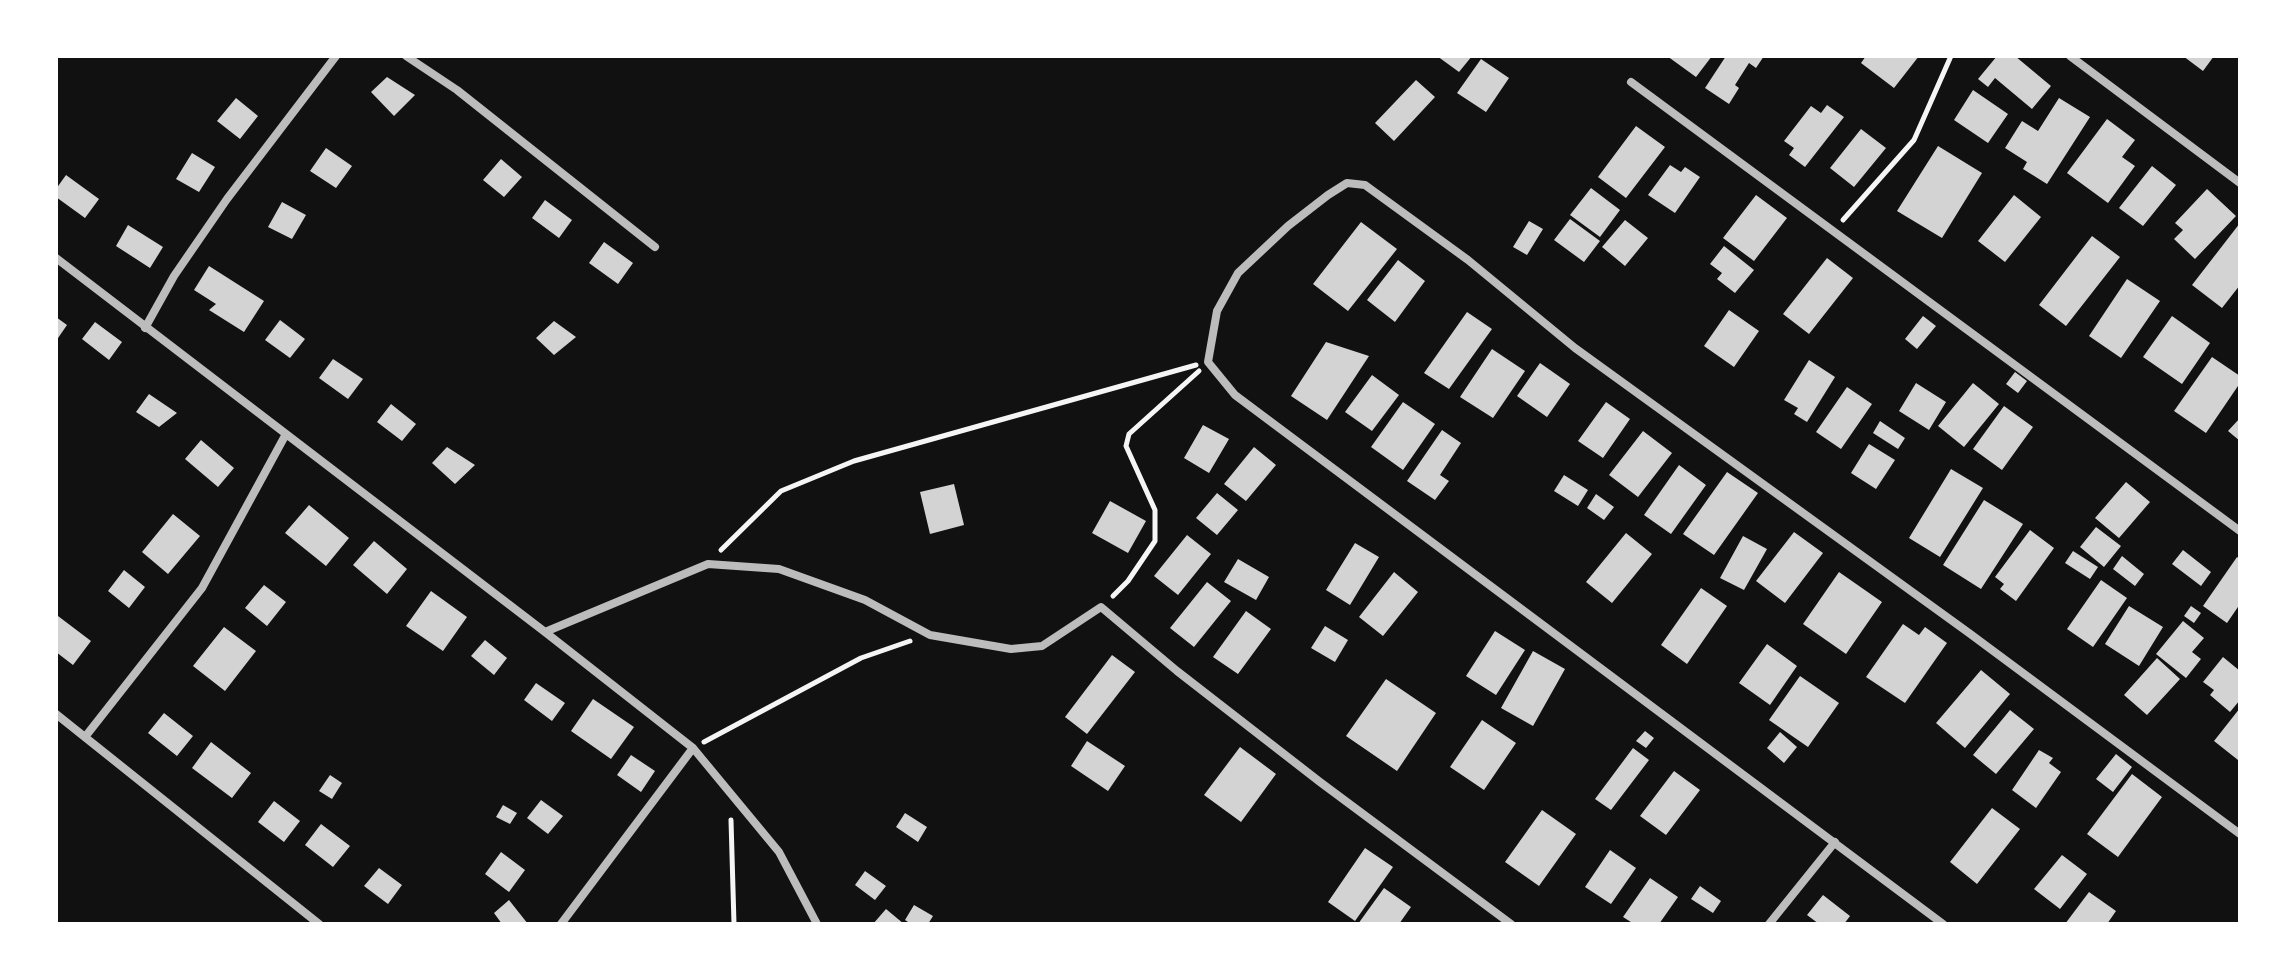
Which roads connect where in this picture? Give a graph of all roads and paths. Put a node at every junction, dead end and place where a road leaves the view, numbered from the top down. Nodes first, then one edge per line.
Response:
1 (336, 56) edge
2 (406, 56) edge
3 (1951, 56) edge
4 (2070, 56) edge
5 (1631, 82) dead end
6 (2240, 183) edge
7 (1834, 230) junction
8 (655, 247) dead end
9 (56, 258) edge
10 (145, 328) junction
11 (1208, 362) junction
12 (286, 434) junction
13 (2240, 531) edge
14 (708, 564) junction
15 (1101, 607) junction
16 (545, 632) junction
17 (930, 635) junction
18 (56, 714) edge
19 (85, 737) junction
20 (693, 748) junction
21 (731, 791) junction
22 (2240, 834) edge
23 (1835, 842) junction
24 (319, 924) edge
25 (561, 924) edge
26 (734, 924) edge
27 (817, 924) edge
28 (1511, 924) edge
29 (1769, 924) edge
30 (1943, 924) edge

1 - 10 street
2 - 8 street
3 - 7 path
4 - 6 street
5 - 7 street
7 - 13 street
9 - 10 street
10 - 12 street
11 - 14 path
11 - 15 path
11 - 22 street
11 - 23 street
12 - 16 street
12 - 19 street
14 - 16 street
14 - 17 street
15 - 17 street
15 - 28 street
16 - 20 street
17 - 20 path
18 - 19 street
19 - 24 street
20 - 21 street
20 - 25 street
21 - 26 path
21 - 27 street
23 - 29 street
23 - 30 street

